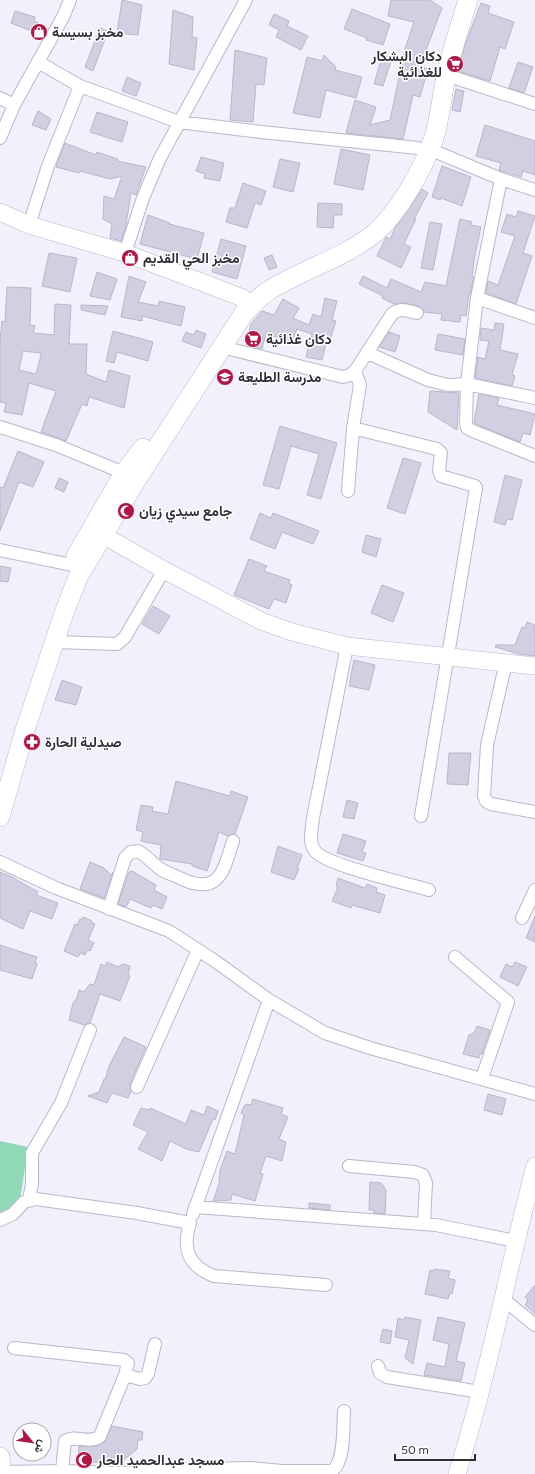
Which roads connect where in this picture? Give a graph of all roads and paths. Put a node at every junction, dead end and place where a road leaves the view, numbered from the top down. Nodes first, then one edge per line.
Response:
1 (70, 0) edge
2 (246, 0) edge
3 (459, 0) edge
4 (468, 0) edge
5 (38, 62) junction
6 (446, 75) junction
7 (80, 86) junction
8 (0, 98) edge
9 (535, 104) edge
10 (14, 105) junction
11 (178, 122) junction
12 (0, 138) edge
13 (424, 149) junction
14 (501, 179) junction
15 (535, 190) edge
16 (0, 212) edge
17 (29, 224) junction
18 (125, 254) junction
19 (476, 298) junction
20 (247, 302) junction
21 (417, 313) dead end
22 (535, 318) edge
23 (222, 347) junction
24 (368, 353) junction
25 (355, 371) junction
26 (467, 384) junction
27 (535, 398) edge
28 (0, 427) edge
29 (353, 428) junction
30 (535, 456) edge
31 (130, 478) junction
32 (348, 491) dead end
33 (98, 530) junction
34 (0, 550) edge
35 (77, 568) junction
36 (164, 570) junction
37 (55, 642) junction
38 (347, 646) junction
39 (447, 657) junction
40 (506, 662) junction
41 (535, 666) edge
42 (0, 780) edge
43 (535, 812) edge
44 (420, 816) dead end
45 (0, 817) edge
46 (233, 841) dead end
47 (0, 862) edge
48 (429, 890) dead end
49 (535, 890) edge
50 (109, 909) junction
51 (522, 918) dead end
52 (198, 950) junction
53 (455, 957) dead end
54 (269, 1000) junction
55 (90, 1030) dead end
56 (482, 1078) junction
57 (137, 1087) dead end
58 (535, 1094) edge
59 (349, 1166) dead end
60 (535, 1166) edge
61 (29, 1200) junction
62 (195, 1207) junction
63 (0, 1220) edge
64 (190, 1223) junction
65 (424, 1224) junction
66 (516, 1241) junction
67 (326, 1285) dead end
68 (502, 1298) junction
69 (535, 1325) edge
70 (155, 1344) dead end
71 (14, 1348) dead end
72 (378, 1366) dead end
73 (125, 1375) junction
74 (480, 1392) junction
75 (344, 1411) dead end
76 (1, 1468) edge
77 (62, 1471) junction
78 (251, 1471) edge
79 (457, 1474) edge

1 - 5 street
2 - 11 street
3 - 13 main road
4 - 6 main road
5 - 7 street
5 - 10 street
6 - 9 street
6 - 13 main road
7 - 11 street
7 - 17 street
8 - 10 street
10 - 12 street
11 - 13 street
11 - 18 street
13 - 14 street
13 - 20 main road
14 - 15 street
14 - 19 street
16 - 17 street
17 - 18 street
18 - 20 street
19 - 22 street
19 - 26 street
20 - 23 main road
20 - 31 main road
21 - 24 street
23 - 25 street
23 - 31 main road
24 - 25 street
24 - 26 street
25 - 29 street
26 - 27 street
26 - 30 street
28 - 31 street
29 - 32 street
29 - 39 street
31 - 33 main road
33 - 35 main road
33 - 36 street
34 - 35 street
35 - 37 main road
35 - 42 main road
36 - 37 street
36 - 38 street
37 - 45 main road
38 - 39 street
38 - 48 street
39 - 40 street
39 - 44 street
40 - 41 street
40 - 43 street
46 - 50 street
47 - 50 street
49 - 51 street
50 - 52 street
52 - 54 street
52 - 57 street
53 - 56 street
54 - 56 street
54 - 62 street
55 - 61 street
56 - 58 street
59 - 65 street
60 - 66 street
61 - 63 street
61 - 64 street
62 - 64 street
62 - 65 street
64 - 67 street
65 - 66 street
66 - 68 street
68 - 69 street
68 - 74 street
70 - 73 street
71 - 73 street
72 - 74 street
73 - 77 street
74 - 79 street
75 - 78 street
76 - 77 street
77 - 78 street

